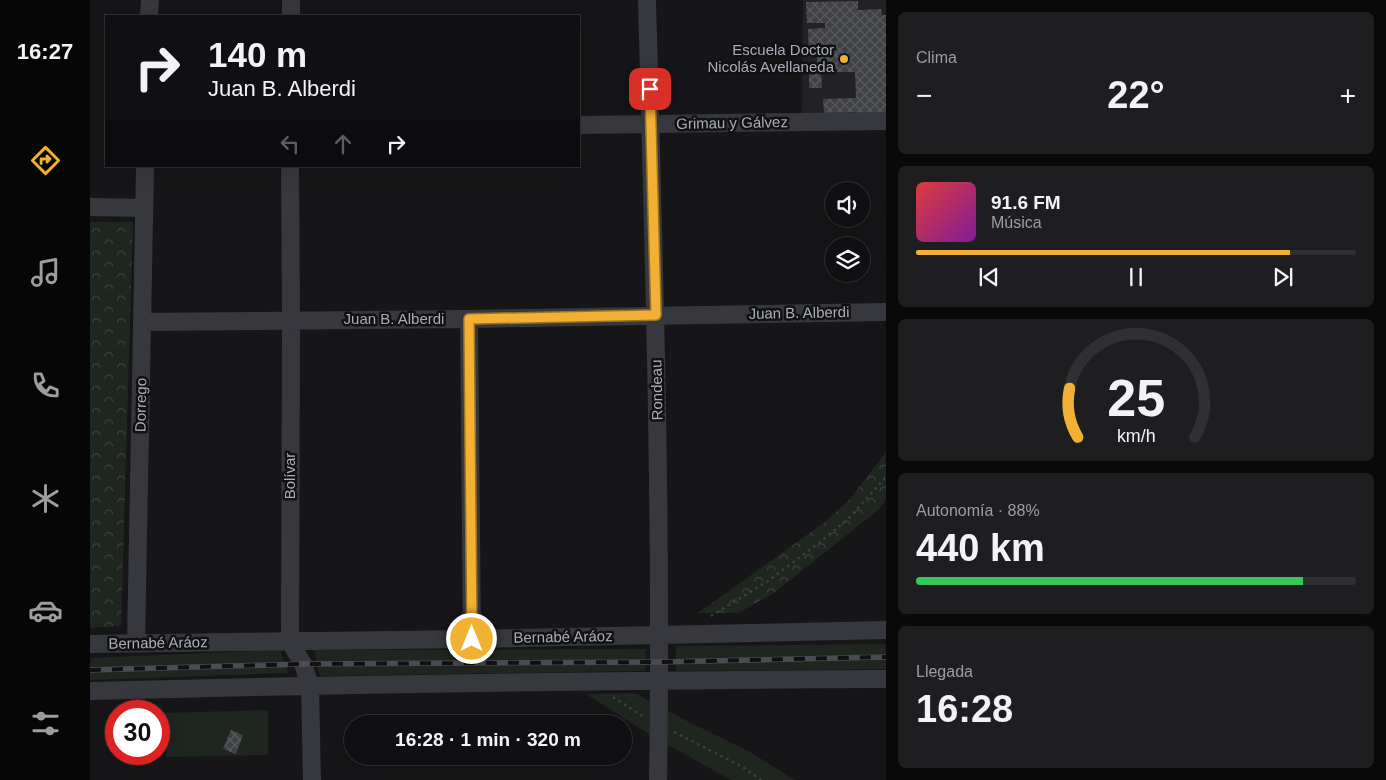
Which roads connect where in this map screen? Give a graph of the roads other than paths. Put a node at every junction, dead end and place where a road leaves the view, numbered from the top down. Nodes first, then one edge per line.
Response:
1 (150, 0) edge
2 (291, 0) edge
3 (648, 0) edge
4 (149, 15) edge
5 (291, 15) edge
6 (886, 121) edge
7 (650, 124) junction
8 (580, 125) edge
9 (145, 167) edge
10 (290, 167) edge
11 (90, 207) edge
12 (144, 208) junction
13 (886, 312) edge
14 (656, 315) junction
15 (469, 319) junction
16 (291, 320) junction
17 (143, 322) junction
18 (886, 630) edge
19 (660, 634) junction
20 (472, 639) junction
21 (290, 642) junction
22 (136, 643) junction
23 (90, 644) edge
24 (886, 679) edge
25 (659, 680) junction
26 (310, 685) junction
27 (90, 691) edge
28 (312, 780) edge
29 (658, 780) edge

1 - 4 street
2 - 5 street
3 - 7 street, Rondeau
6 - 7 street, Grimau y Gálvez
7 - 8 street, Grimau y Gálvez
7 - 14 street, Rondeau
9 - 12 street, Dorrego
10 - 16 street, Bolívar
11 - 12 street
12 - 17 street, Dorrego
13 - 14 street, Juan B. Alberdi
14 - 15 street, Juan B. Alberdi
14 - 19 street, Rondeau
15 - 16 street, Juan B. Alberdi
15 - 20 street
16 - 17 street, Juan B. Alberdi
16 - 21 street, Bolívar
17 - 22 street, Dorrego
18 - 19 street, Bernabé Aráoz
19 - 20 street, Bernabé Aráoz
19 - 25 street, Rondeau
20 - 21 street, Bernabé Aráoz
21 - 22 street, Bernabé Aráoz
21 - 26 street
22 - 23 street, Bernabé Aráoz
24 - 25 street
25 - 26 street
25 - 29 street, Rondeau
26 - 27 street
26 - 28 street

